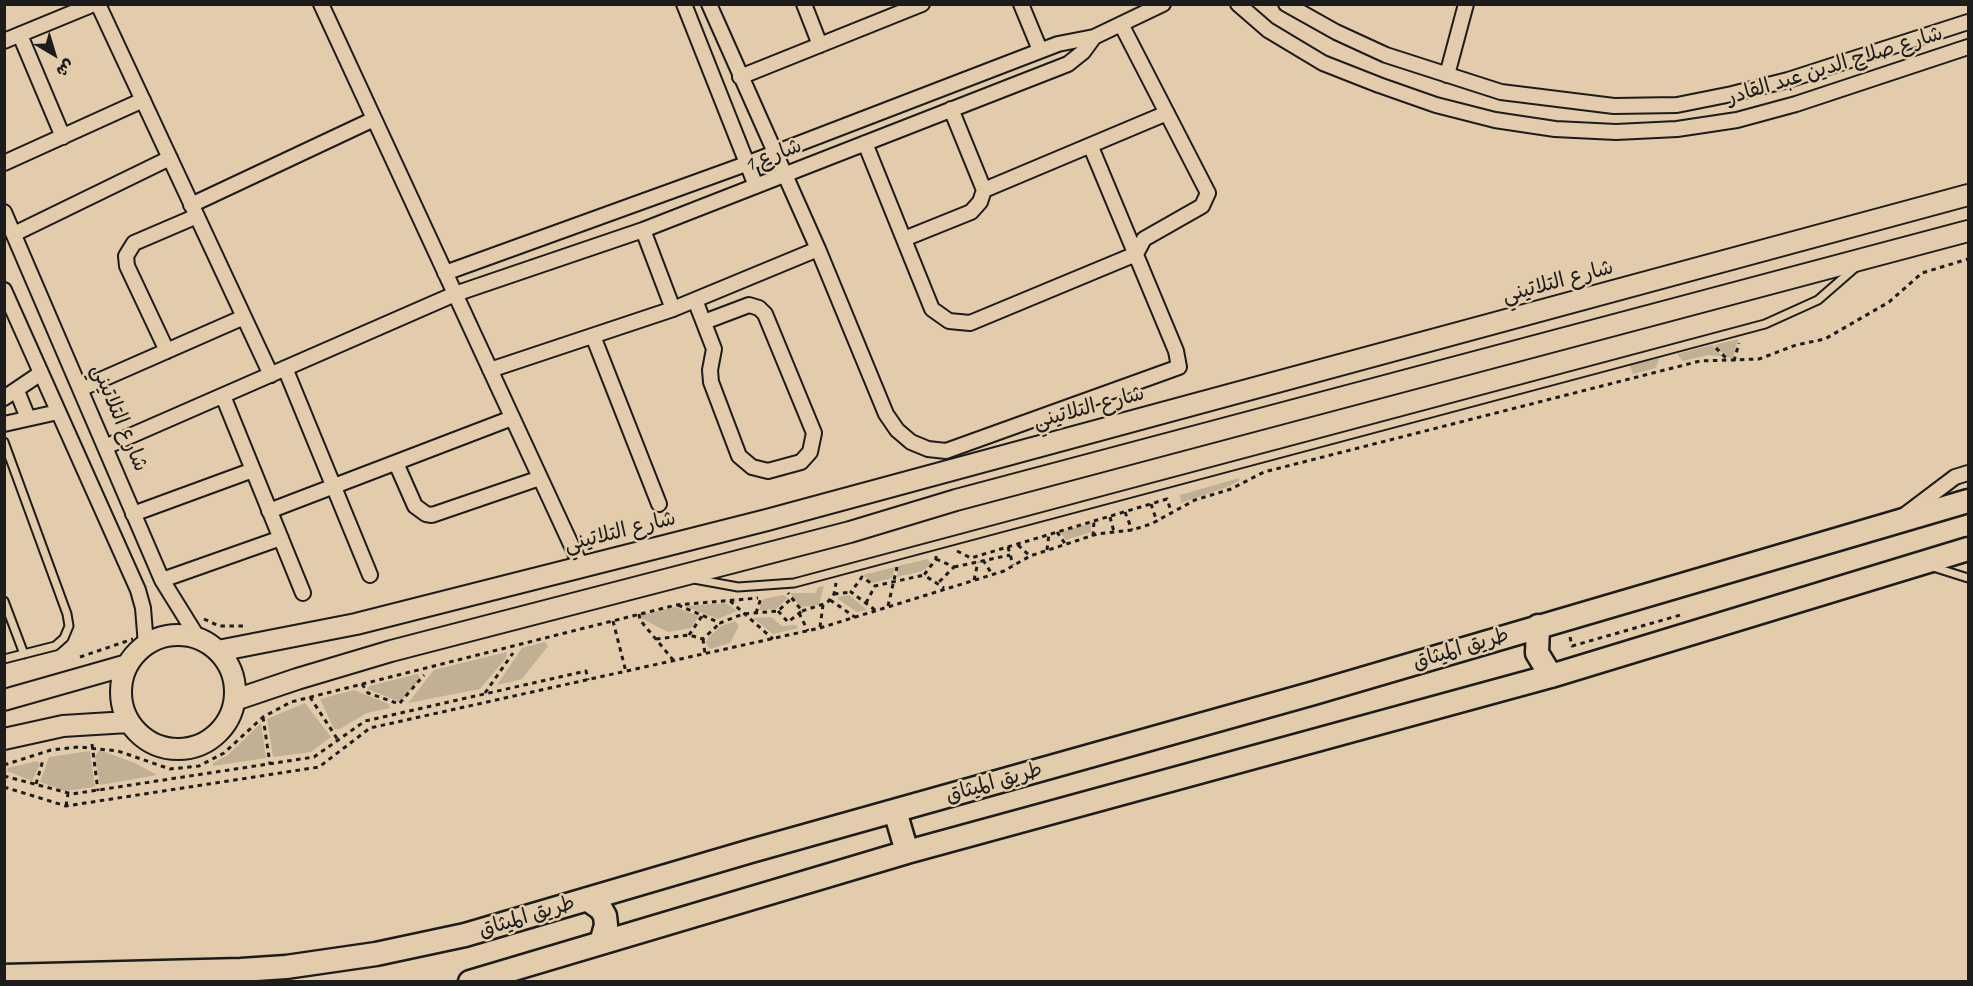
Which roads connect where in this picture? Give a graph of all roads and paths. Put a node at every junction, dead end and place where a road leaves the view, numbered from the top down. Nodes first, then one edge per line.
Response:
1 (96, 4) edge
2 (321, 4) edge
3 (684, 4) edge
4 (709, 4) edge
5 (804, 4) edge
6 (922, 4) edge
7 (1021, 4) edge
8 (1163, 4) edge
9 (1238, 4) edge
10 (1286, 4) edge
11 (1466, 4) edge
12 (1968, 22) edge
13 (1120, 24) junction
14 (20, 35) junction
15 (1094, 36) junction
16 (4, 41) edge
17 (820, 45) junction
18 (1968, 47) edge
19 (1040, 50) junction
20 (1447, 75) junction
21 (740, 77) junction
22 (142, 100) junction
23 (951, 110) junction
24 (1167, 113) junction
25 (374, 119) junction
26 (63, 137) junction
27 (865, 143) junction
28 (1091, 147) junction
29 (774, 154) junction
30 (170, 158) junction
31 (4, 163) edge
32 (746, 164) junction
33 (784, 175) junction
34 (756, 186) junction
35 (984, 190) junction
36 (1968, 195) edge
37 (194, 210) junction
38 (4, 212) edge
39 (643, 230) junction
40 (1968, 231) edge
41 (14, 234) junction
42 (904, 239) junction
43 (818, 249) junction
44 (1136, 254) junction
45 (1968, 259) edge
46 (1862, 261) junction
47 (445, 273) junction
48 (5, 290) edge
49 (455, 294) junction
50 (695, 300) junction
51 (673, 309) junction
52 (244, 317) junction
53 (704, 322) junction
54 (593, 336) junction
55 (1712, 344) dead end
56 (167, 351) junction
57 (1728, 360) junction
58 (285, 368) junction
59 (490, 370) junction
60 (41, 373) junction
61 (271, 375) junction
62 (80, 389) junction
63 (11, 394) edge
64 (223, 396) junction
65 (58, 412) junction
66 (28, 418) junction
67 (512, 418) junction
68 (4, 424) edge
69 (4, 442) edge
70 (105, 447) junction
71 (6, 453) edge
72 (396, 463) junction
73 (253, 470) junction
74 (1968, 472) edge
75 (540, 478) junction
76 (333, 486) junction
77 (1968, 501) edge
78 (659, 504) dead end
79 (1151, 504) junction
80 (269, 511) junction
81 (1125, 512) junction
82 (133, 514) junction
83 (1172, 514) junction
84 (1109, 516) junction
85 (1094, 521) junction
86 (1156, 522) junction
87 (1896, 522) junction
88 (1132, 530) junction
89 (1057, 532) junction
90 (1114, 532) junction
91 (1049, 534) junction
92 (1093, 536) junction
93 (281, 538) junction
94 (1017, 544) junction
95 (1066, 545) junction
96 (1008, 547) junction
97 (1968, 549) edge
98 (956, 551) dead end
99 (1047, 551) junction
100 (946, 553) dead end
101 (1010, 555) junction
102 (1030, 556) junction
103 (936, 557) junction
104 (926, 558) dead end
105 (983, 561) junction
106 (978, 562) junction
107 (907, 563) dead end
108 (1013, 565) junction
109 (1916, 565) junction
110 (581, 566) junction
111 (897, 566) junction
112 (954, 567) junction
113 (888, 568) dead end
114 (870, 572) dead end
115 (992, 574) junction
116 (370, 575) dead end
117 (924, 575) junction
118 (683, 576) junction
119 (835, 577) junction
120 (853, 577) dead end
121 (1968, 578) edge
122 (844, 579) dead end
123 (162, 580) junction
124 (974, 580) junction
125 (893, 582) junction
126 (937, 584) junction
127 (875, 586) junction
128 (945, 589) junction
129 (851, 592) junction
130 (303, 593) dead end
131 (781, 594) dead end
132 (834, 594) junction
133 (767, 597) dead end
134 (761, 598) junction
135 (792, 598) junction
136 (830, 600) junction
137 (4, 601) edge
138 (730, 601) junction
139 (866, 603) junction
140 (676, 605) junction
141 (823, 605) junction
142 (888, 606) junction
143 (875, 610) junction
144 (778, 611) junction
145 (800, 612) junction
146 (756, 613) junction
147 (639, 614) junction
148 (743, 614) junction
149 (1685, 614) dead end
150 (702, 616) junction
151 (855, 617) junction
152 (1566, 617) junction
153 (184, 618) junction
154 (612, 621) junction
155 (720, 623) junction
156 (245, 626) dead end
157 (1538, 626) junction
158 (819, 628) junction
159 (808, 631) junction
160 (689, 635) junction
161 (198, 638) junction
162 (146, 639) junction
163 (656, 639) junction
164 (703, 639) junction
165 (773, 639) junction
166 (218, 651) junction
167 (513, 653) dead end
168 (24, 654) junction
169 (705, 654) junction
170 (80, 657) dead end
171 (4, 659) edge
172 (674, 661) junction
173 (127, 665) junction
174 (626, 672) junction
175 (424, 675) dead end
176 (1551, 676) junction
177 (588, 680) junction
178 (362, 684) junction
179 (484, 694) junction
180 (310, 697) junction
181 (4, 700) edge
182 (235, 700) junction
183 (399, 704) junction
184 (401, 712) junction
185 (263, 717) junction
186 (365, 721) junction
187 (128, 722) junction
188 (370, 728) junction
189 (4, 739) edge
190 (338, 740) junction
191 (92, 745) junction
192 (315, 757) junction
193 (43, 760) dead end
194 (270, 764) junction
195 (4, 765) edge
196 (319, 767) junction
197 (4, 776) edge
198 (36, 785) junction
199 (4, 788) edge
200 (98, 791) junction
201 (68, 794) junction
202 (66, 806) junction
203 (895, 811) junction
204 (907, 852) junction
205 (586, 899) junction
206 (601, 943) junction
207 (4, 976) edge
208 (470, 981) edge

1 - 14 street
1 - 22 street
2 - 25 street
3 - 32 street
4 - 21 street
5 - 17 street
6 - 17 street
7 - 19 street
8 - 13 street, شارع 1
9 - 18 street, شارع صلاح الدين عبد القادر
10 - 20 street, شارع صلاح الدين عبد القادر
11 - 20 street
12 - 20 street, شارع صلاح الدين عبد القادر
13 - 15 street, شارع 1
13 - 24 street
14 - 16 street
14 - 26 street
15 - 19 street, شارع 1
15 - 23 street, شارع 1
17 - 21 street
19 - 29 street, شارع 1
21 - 29 street
22 - 26 street
22 - 30 street
23 - 27 street, شارع 1
23 - 35 street
24 - 28 street
24 - 44 street
25 - 37 street
25 - 47 street
26 - 31 street
27 - 33 street, شارع 1
27 - 42 street
28 - 35 street
28 - 44 street
29 - 32 street, شارع 1
29 - 33 street
30 - 37 street
30 - 41 street
32 - 34 street
32 - 47 street, شارع 1
33 - 34 street, شارع 1
33 - 43 street
34 - 39 street, شارع 1
35 - 42 street
36 - 110 main road, شارع التلاتيني
37 - 52 street
37 - 56 street
38 - 41 street, شارع التلاتيني
39 - 49 street, شارع 1
39 - 51 street
40 - 46 main road
41 - 62 street, شارع التلاتيني
42 - 44 street
43 - 44 street
43 - 50 street
45 - 57 path
46 - 118 main road
46 - 119 lane
47 - 49 street
48 - 60 street
49 - 58 street, شارع 1
49 - 59 street
50 - 51 street
50 - 53 street
51 - 54 street
52 - 56 street
52 - 61 street
53 - 53 street
54 - 59 street
54 - 78 street
55 - 57 path
56 - 62 street
57 - 83 path
58 - 61 street, شارع 1
58 - 76 street
59 - 67 street
60 - 63 street
60 - 65 street
61 - 64 street, شارع 1
62 - 70 street, شارع التلاتيني
63 - 66 street
64 - 70 street, شارع 1
64 - 73 street
65 - 66 street
65 - 162 street
66 - 68 street
67 - 72 street
67 - 75 street
69 - 71 lane
70 - 82 street, شارع التلاتيني
71 - 168 lane
72 - 75 street
72 - 76 street
73 - 80 street
73 - 82 street
74 - 87 street
75 - 110 street
76 - 80 street
76 - 116 street
77 - 87 main road, طريق الميثاق
79 - 81 path
79 - 83 path
79 - 86 path
80 - 93 street
81 - 84 path
81 - 88 path
82 - 123 street, شارع التلاتيني
83 - 86 path
84 - 85 path
84 - 90 path
85 - 89 path
85 - 92 path
86 - 88 path
87 - 152 main road, طريق الميثاق
88 - 90 path
89 - 91 path
89 - 95 path
90 - 92 path
91 - 94 path
91 - 99 path
92 - 95 path
93 - 123 street
93 - 130 street
94 - 96 path
94 - 102 path
95 - 99 path
96 - 98 path
96 - 101 path
97 - 109 main road, طريق الميثاق
99 - 102 path
100 - 103 path
101 - 105 path
101 - 108 path
102 - 108 path
103 - 104 path
103 - 112 path
103 - 117 path
105 - 106 path
105 - 115 path
106 - 112 path
106 - 124 path
107 - 111 path
108 - 115 path
109 - 121 lane
109 - 176 main road, طريق الميثاق
110 - 166 main road, شارع التلاتيني
111 - 113 path
111 - 125 path
112 - 126 path
114 - 120 path
115 - 124 path
117 - 125 path
117 - 126 path
118 - 119 lane
118 - 182 main road
119 - 122 path
119 - 132 path
123 - 153 street, شارع التلاتيني
124 - 128 path
125 - 127 path
125 - 142 path
126 - 128 path
127 - 129 path
127 - 139 path
128 - 142 path
129 - 132 path
129 - 139 path
131 - 135 path
132 - 136 path
133 - 134 path
134 - 138 path
134 - 146 path
135 - 144 path
135 - 145 path
136 - 141 path
136 - 151 path
137 - 168 lane
138 - 140 path
138 - 148 path
139 - 143 path
140 - 147 path
140 - 150 path
141 - 145 path
141 - 158 path
142 - 143 path
143 - 151 path
144 - 145 path
144 - 146 path
145 - 159 path
146 - 148 path
147 - 154 path
147 - 163 path
148 - 155 path
148 - 165 path
149 - 152 path
150 - 155 path
150 - 160 path
151 - 158 path
152 - 157 main road, طريق الميثاق
153 - 156 path
153 - 161 street, شارع التلاتيني
154 - 174 path
154 - 178 path
155 - 164 path
157 - 176 main road
157 - 203 main road, طريق الميثاق
158 - 159 path
159 - 165 path
160 - 163 path
160 - 164 path
161 - 162 main road
161 - 166 main road
162 - 170 path
162 - 173 main road
163 - 172 path
164 - 169 path
165 - 169 path
166 - 182 main road
167 - 179 path
168 - 171 lane
169 - 172 path
172 - 174 path
173 - 181 main road
173 - 187 main road
174 - 177 path
175 - 183 path
176 - 204 main road, طريق الميثاق
177 - 179 path
177 - 188 path
178 - 180 path
178 - 183 path
179 - 184 path
180 - 185 path
180 - 190 path
182 - 187 main road
183 - 184 path
184 - 186 path
185 - 191 path
185 - 194 path
186 - 188 path
186 - 190 path
187 - 189 main road
188 - 196 path
190 - 192 path
191 - 195 path
191 - 200 path
192 - 194 path
192 - 196 path
193 - 198 path
194 - 200 path
196 - 202 path
197 - 198 path
198 - 201 path
199 - 202 path
200 - 201 path
201 - 202 path
203 - 204 main road
203 - 205 main road, طريق الميثاق
204 - 206 main road, طريق الميثاق
205 - 206 main road
205 - 207 main road, طريق الميثاق
206 - 208 main road, طريق الميثاق

